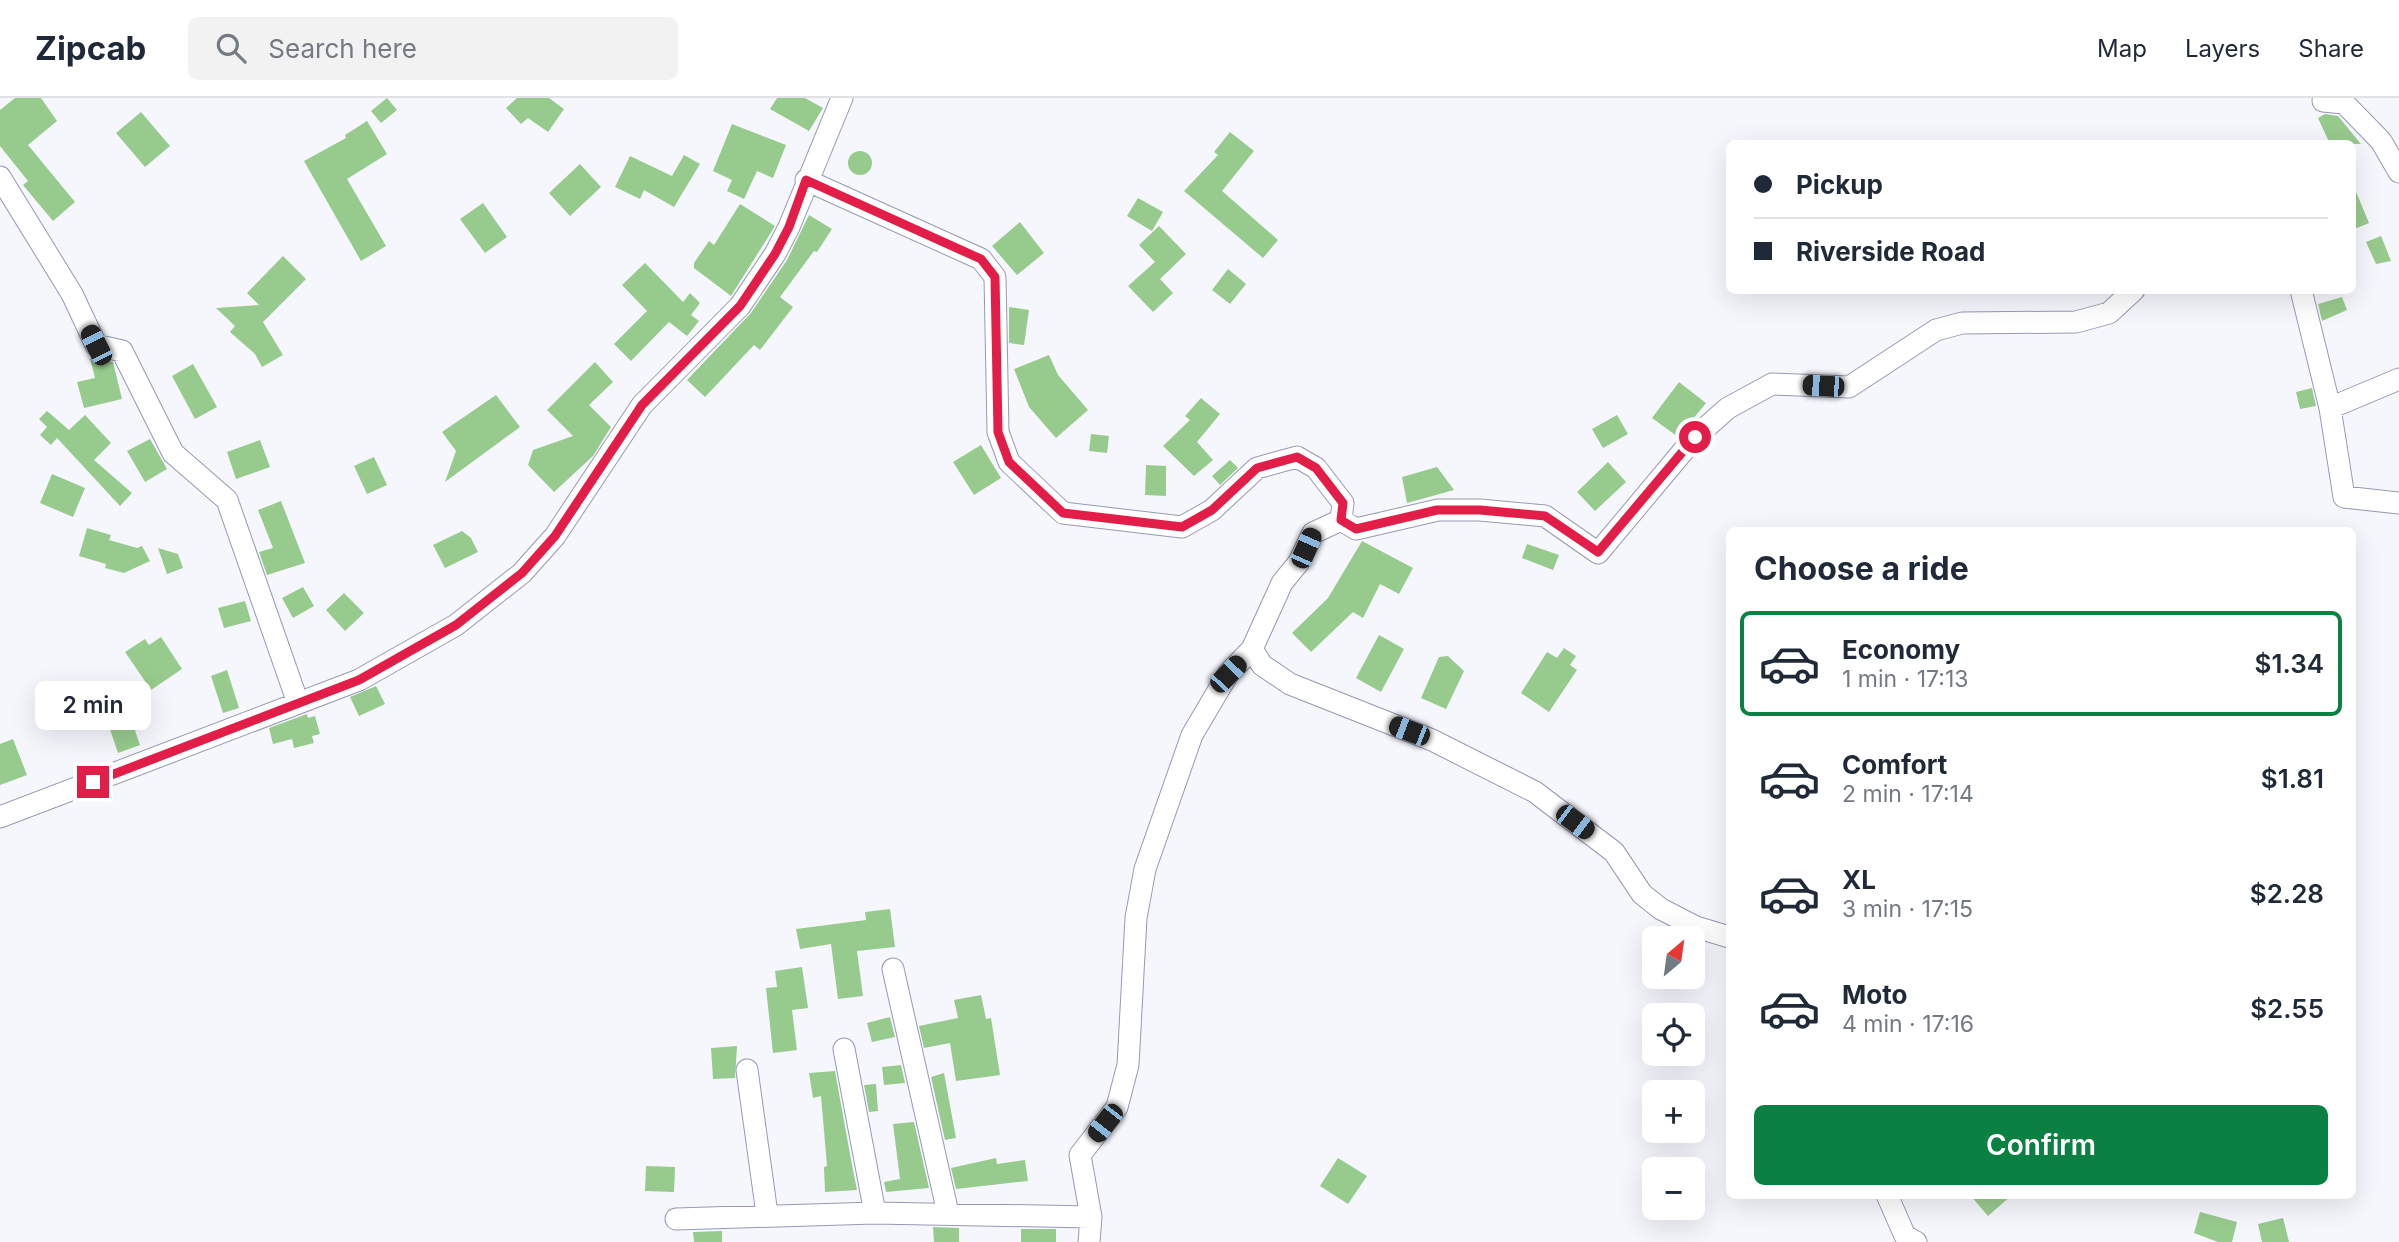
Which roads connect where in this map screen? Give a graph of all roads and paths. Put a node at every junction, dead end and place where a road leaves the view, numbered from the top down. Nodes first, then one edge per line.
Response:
1 (842, 98) edge
2 (2323, 101) dead end
3 (2399, 172) edge
4 (0, 177) edge
5 (806, 180) junction
6 (2130, 294) edge
7 (2302, 294) edge
8 (2399, 379) edge
9 (2330, 408) junction
10 (2399, 503) edge
11 (1341, 520) junction
12 (1252, 649) junction
13 (298, 703) junction
14 (0, 817) edge
15 (1726, 936) edge
16 (893, 969) dead end
17 (844, 1049) dead end
18 (747, 1070) dead end
19 (1889, 1199) edge
20 (875, 1213) junction
21 (948, 1213) junction
22 (767, 1214) junction
23 (1091, 1217) junction
24 (676, 1219) dead end
25 (1089, 1242) edge
26 (1916, 1242) edge

1 - 5 street
2 - 3 street
4 - 13 street
5 - 11 street
5 - 13 street
6 - 11 street
7 - 9 street
8 - 9 street
9 - 10 street
11 - 12 street
12 - 15 street
12 - 23 street
13 - 14 street
16 - 21 street
17 - 20 street
18 - 22 street
19 - 26 street
20 - 21 street
20 - 22 street
21 - 23 street
22 - 24 street
23 - 25 street

